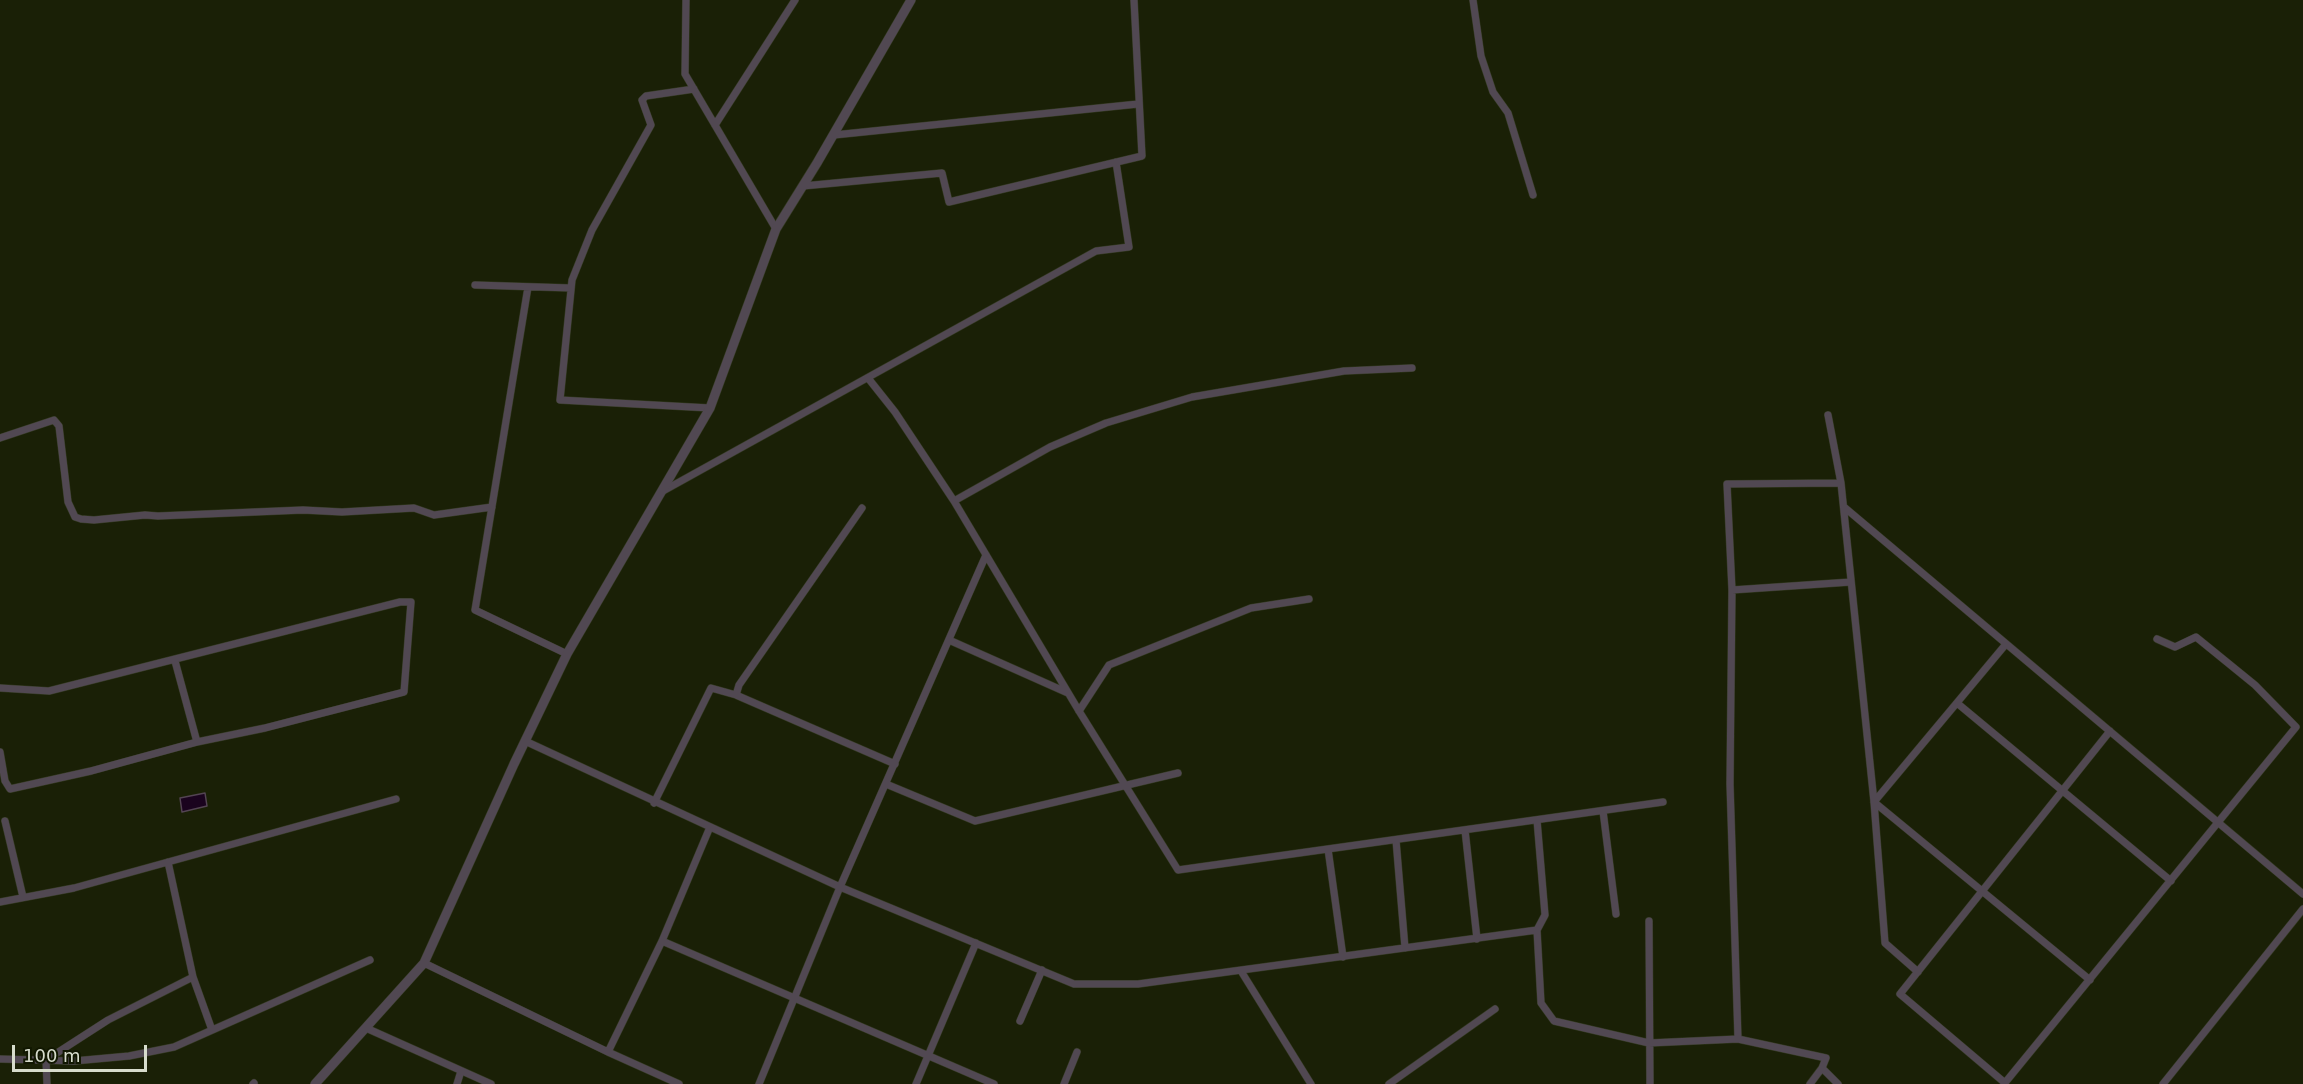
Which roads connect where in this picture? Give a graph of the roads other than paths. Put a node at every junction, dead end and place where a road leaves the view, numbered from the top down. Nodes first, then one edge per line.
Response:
1 (686, 0) edge
2 (795, 0) edge
3 (911, 0) edge
4 (1134, 0) edge
5 (1473, 0) edge
6 (694, 89) junction
7 (1138, 104) junction
8 (715, 125) junction
9 (834, 135) junction
10 (1116, 162) junction
11 (803, 186) junction
12 (1533, 195) dead end
13 (776, 229) junction
14 (475, 285) dead end
15 (528, 287) junction
16 (571, 288) junction
17 (1413, 368) dead end
18 (868, 378) junction
19 (710, 408) junction
20 (1828, 415) dead end
21 (0, 438) edge
22 (1841, 483) junction
23 (661, 493) junction
24 (954, 501) junction
25 (492, 507) junction
26 (1844, 507) junction
27 (862, 508) dead end
28 (987, 555) junction
29 (1851, 582) junction
30 (1732, 590) junction
31 (1309, 599) dead end
32 (2157, 639) dead end
33 (949, 640) junction
34 (2006, 644) junction
35 (567, 654) junction
36 (175, 660) junction
37 (0, 688) edge
38 (1068, 693) junction
39 (736, 694) junction
40 (1957, 703) junction
41 (1079, 711) junction
42 (2110, 731) junction
43 (525, 741) junction
44 (197, 742) junction
45 (0, 752) edge
46 (895, 764) junction
47 (1178, 773) dead end
48 (886, 784) junction
49 (1125, 785) junction
50 (2062, 790) junction
51 (396, 799) dead end
52 (1663, 802) dead end
53 (1874, 802) junction
54 (654, 803) junction
55 (1603, 811) junction
56 (1537, 820) junction
57 (5, 821) dead end
58 (2218, 823) junction
59 (710, 828) junction
60 (1465, 830) junction
61 (1396, 840) junction
62 (1328, 849) junction
63 (168, 862) junction
64 (2171, 881) junction
65 (840, 887) junction
66 (1982, 891) junction
67 (2303, 894) edge
68 (24, 897) junction
69 (0, 902) edge
70 (2303, 909) edge
71 (1616, 914) dead end
72 (1649, 921) dead end
73 (1537, 930) junction
74 (1477, 939) junction
75 (662, 941) junction
76 (976, 944) junction
77 (1406, 948) junction
78 (1342, 957) junction
79 (370, 960) dead end
80 (424, 963) junction
81 (1042, 970) junction
82 (1241, 971) junction
83 (1918, 972) junction
84 (193, 977) junction
85 (2090, 980) junction
86 (794, 999) junction
87 (1495, 1009) dead end
88 (1020, 1021) dead end
89 (366, 1028) junction
90 (212, 1030) junction
91 (1738, 1039) junction
92 (1649, 1043) junction
93 (608, 1052) junction
94 (1077, 1052) dead end
95 (928, 1056) junction
96 (0, 1059) edge
97 (46, 1060) junction
98 (1822, 1068) junction
99 (461, 1071) junction
100 (2005, 1083) edge
101 (47, 1084) edge
102 (315, 1084) edge
103 (457, 1084) edge
104 (491, 1084) edge
105 (679, 1084) edge
106 (759, 1084) edge
107 (916, 1084) edge
108 (994, 1084) edge
109 (1064, 1084) edge
110 (1311, 1084) edge
111 (1389, 1084) edge
112 (1650, 1084) edge
113 (1810, 1084) edge
114 (1838, 1084) edge
115 (2163, 1084) edge

1 - 6 street
2 - 8 street
3 - 9 street
4 - 7 street
5 - 12 street
6 - 8 street
6 - 16 street
7 - 9 street
7 - 10 street
8 - 13 street
9 - 11 street
10 - 11 street
10 - 18 street
11 - 13 street
13 - 19 street
14 - 15 street
15 - 16 street
15 - 25 street
16 - 19 street
17 - 24 street
18 - 23 street
18 - 24 street
19 - 23 street
20 - 22 street
21 - 25 street
22 - 26 street
22 - 30 street
23 - 35 street
24 - 28 street
25 - 35 street
26 - 29 street
26 - 34 street
27 - 39 street
28 - 33 street
28 - 38 street
29 - 30 street
29 - 53 street
30 - 91 street
31 - 41 street
32 - 58 street
33 - 38 street
33 - 46 street
34 - 40 street
34 - 42 street
35 - 43 street
36 - 37 street
36 - 44 street
36 - 44 street
38 - 41 street
39 - 46 street
39 - 54 street
40 - 50 street
40 - 53 street
41 - 49 street
42 - 50 street
42 - 58 street
43 - 54 street
43 - 80 street
44 - 45 street
46 - 48 street
47 - 49 street
48 - 49 street
48 - 65 street
49 - 62 street
50 - 64 street
50 - 66 street
51 - 63 street
52 - 55 street
53 - 66 street
53 - 83 street
54 - 59 street
55 - 56 street
55 - 71 street
56 - 60 street
56 - 73 street
57 - 68 street
58 - 64 street
58 - 67 street
59 - 65 street
59 - 75 street
60 - 61 street
60 - 74 street
61 - 62 street
61 - 77 street
62 - 78 street
63 - 68 street
63 - 84 street
64 - 85 street
65 - 76 street
65 - 86 street
66 - 83 street
66 - 85 street
68 - 69 street
70 - 115 street
72 - 92 street
73 - 74 street
73 - 92 street
74 - 77 street
75 - 86 street
75 - 93 street
76 - 81 street
76 - 95 street
77 - 78 street
78 - 82 street
79 - 90 street
80 - 89 street
80 - 93 street
81 - 82 street
81 - 88 street
82 - 110 street
83 - 100 street
84 - 90 street
84 - 97 street
85 - 100 street
86 - 95 street
86 - 106 street
87 - 111 street
89 - 99 street
89 - 102 street
90 - 97 street
91 - 92 street
91 - 98 street
92 - 112 street
93 - 105 street
94 - 109 street
95 - 107 street
95 - 108 street
96 - 97 street
97 - 101 street
98 - 113 street
98 - 114 street
99 - 103 street
99 - 104 street

